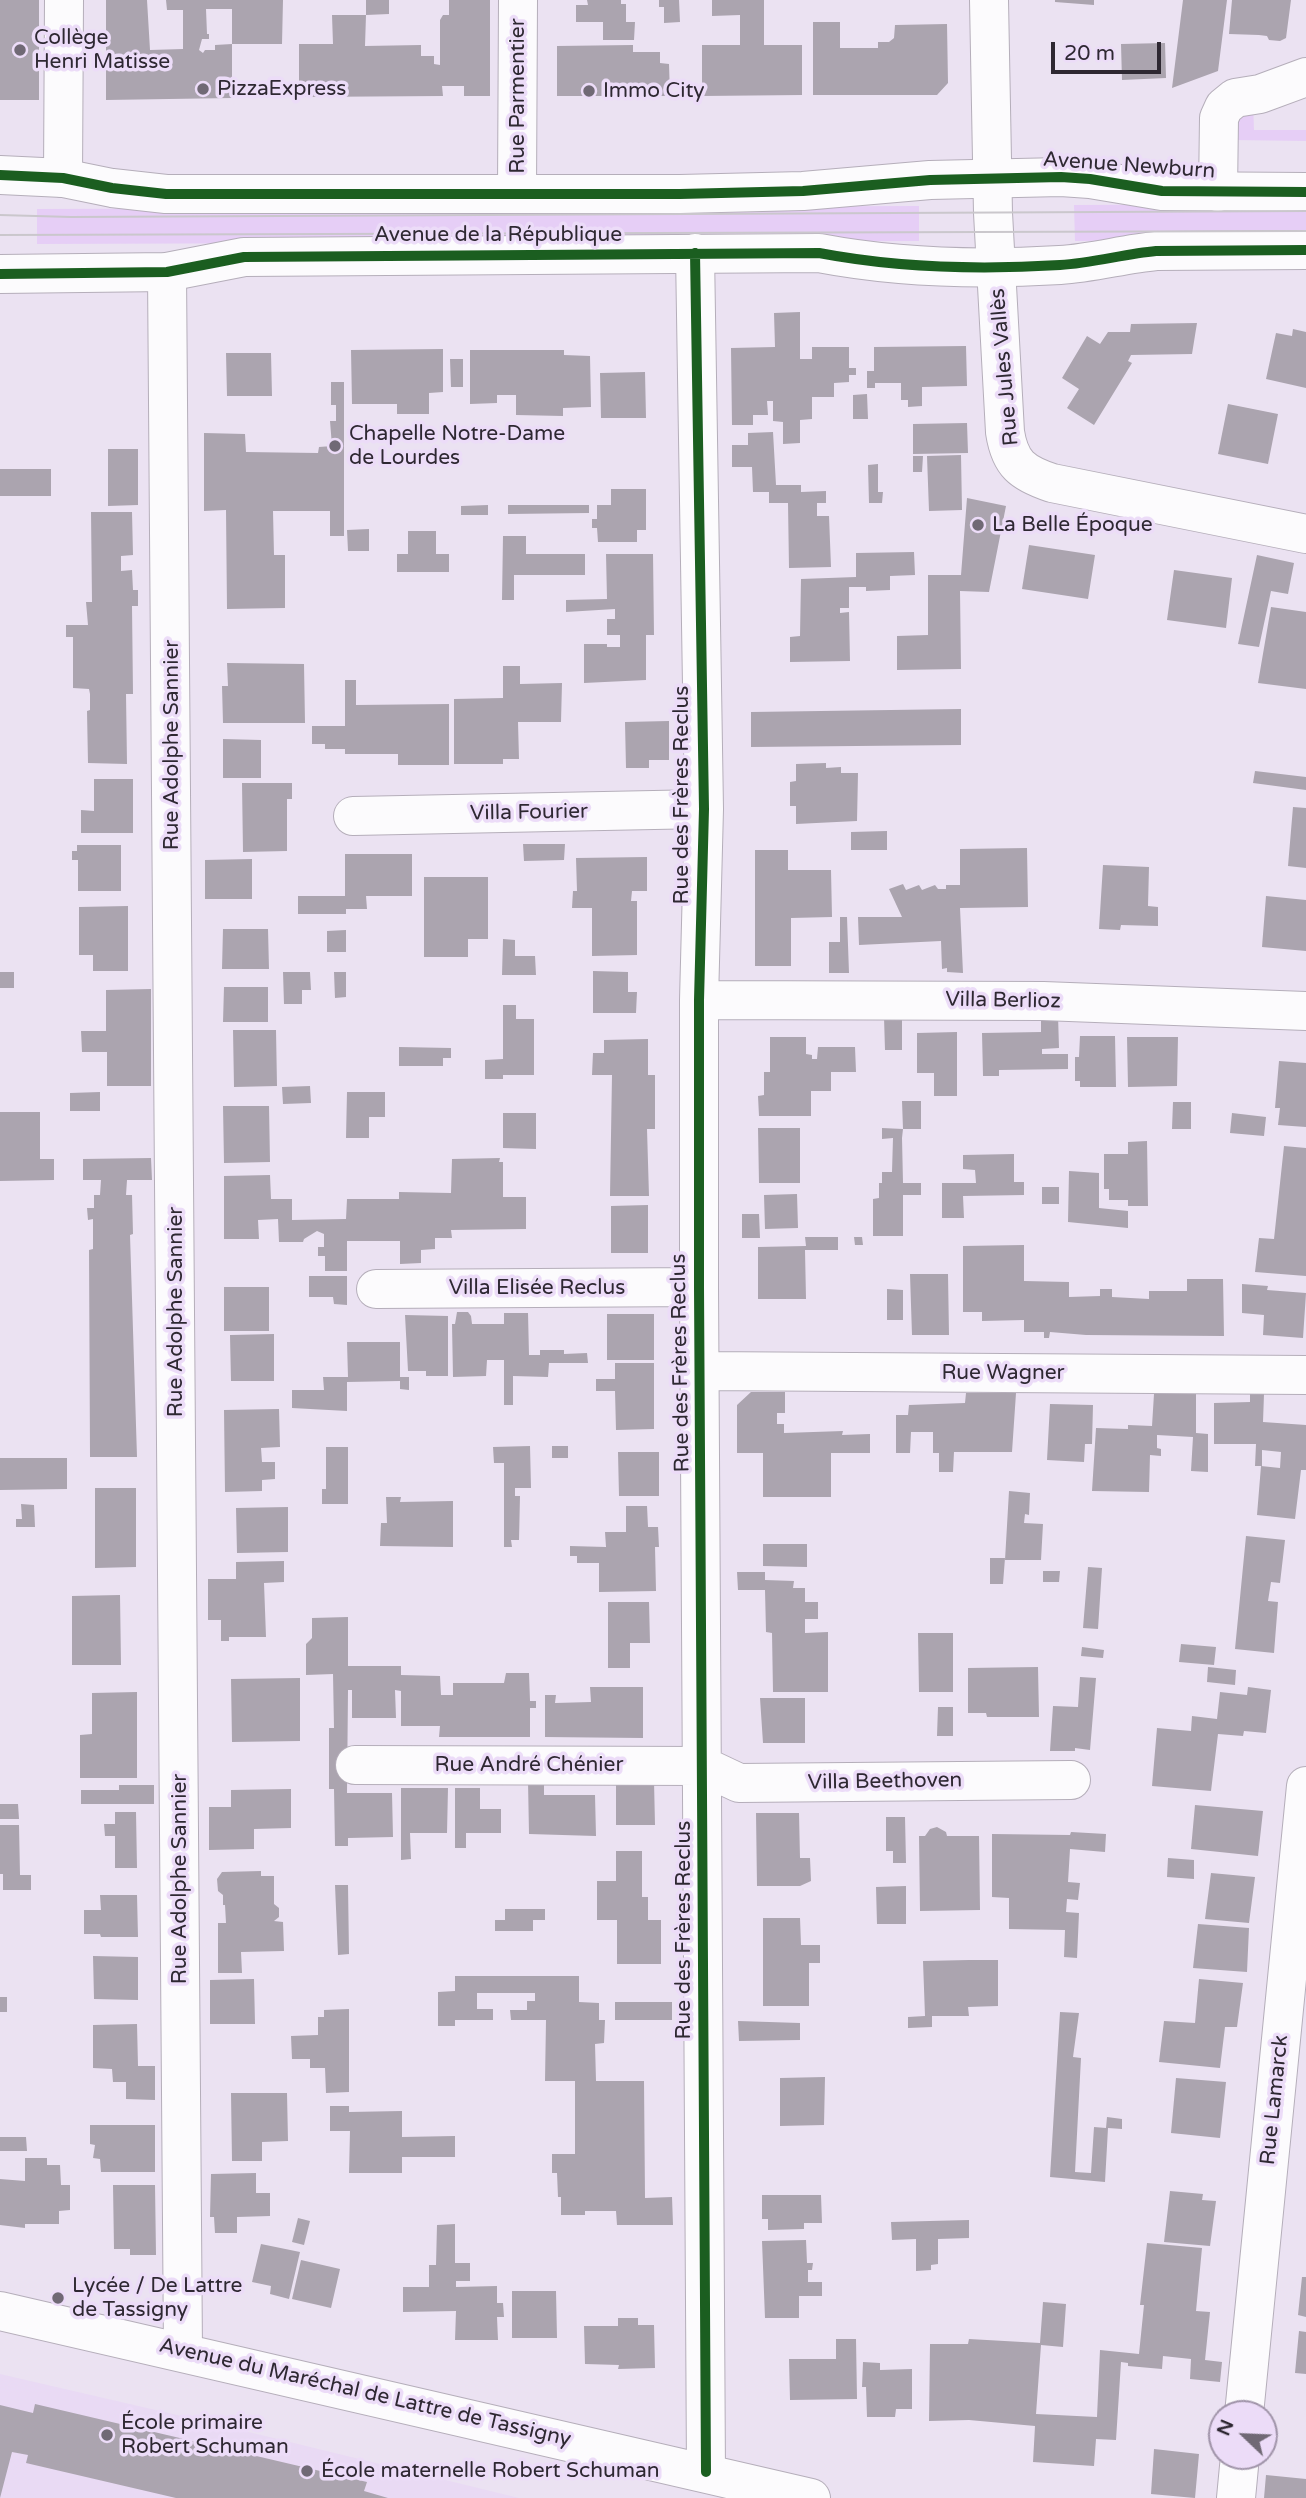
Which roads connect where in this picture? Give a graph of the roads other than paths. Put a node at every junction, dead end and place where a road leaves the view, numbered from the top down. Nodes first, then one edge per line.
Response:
1 (64, 0) edge
2 (518, 0) edge
3 (989, 0) edge
4 (1306, 77) edge
5 (0, 175) edge
6 (63, 178) junction
7 (992, 178) junction
8 (517, 192) junction
9 (1218, 192) junction
10 (1306, 192) edge
11 (1306, 250) edge
12 (695, 253) junction
13 (997, 266) junction
14 (167, 272) junction
15 (0, 274) edge
16 (1306, 534) edge
17 (704, 809) junction
18 (353, 816) dead end
19 (699, 1000) junction
20 (1306, 1011) edge
21 (699, 1287) junction
22 (376, 1289) dead end
23 (701, 1371) junction
24 (1306, 1375) edge
25 (355, 1765) dead end
26 (703, 1766) junction
27 (1072, 1780) dead end
28 (1306, 1786) edge
29 (0, 2311) edge
30 (183, 2351) junction
31 (1245, 2400) edge
32 (1239, 2470) edge
33 (706, 2472) junction
34 (811, 2498) edge
35 (1236, 2498) edge

1 - 6 street
2 - 8 street, Rue Parmentier
3 - 7 street, Rue Jules Vallès
4 - 9 street
5 - 6 street, Avenue de la République
6 - 8 street, Avenue de la République
7 - 8 street, Avenue de la République
7 - 9 street, Avenue Newburn
7 - 13 street, Rue Jules Vallès
9 - 10 street, Avenue Newburn
11 - 13 street
12 - 13 street, Avenue de la République
12 - 14 street, Avenue de la République
12 - 17 street, Rue des Frères Reclus
13 - 16 street, Rue Jules Vallès
14 - 15 street, Avenue de la République
14 - 30 street, Rue Adolphe Sannier
17 - 18 street, Villa Fourier
17 - 19 street, Rue des Frères Reclus
19 - 20 street, Villa Berlioz
19 - 21 street, Rue des Frères Reclus
21 - 22 street, Villa Elisée Reclus
21 - 23 street, Rue des Frères Reclus
23 - 24 street, Rue Wagner
23 - 26 street, Rue des Frères Reclus
25 - 26 street, Rue André Chénier
26 - 27 street, Villa Beethoven
26 - 33 street, Rue des Frères Reclus
28 - 31 street, Rue Lamarck
29 - 30 street, Avenue du Maréchal de Lattre de Tassigny
30 - 33 street, Avenue du Maréchal de Lattre de Tassigny
32 - 35 street
33 - 34 street, Avenue du Maréchal de Lattre de Tassigny

